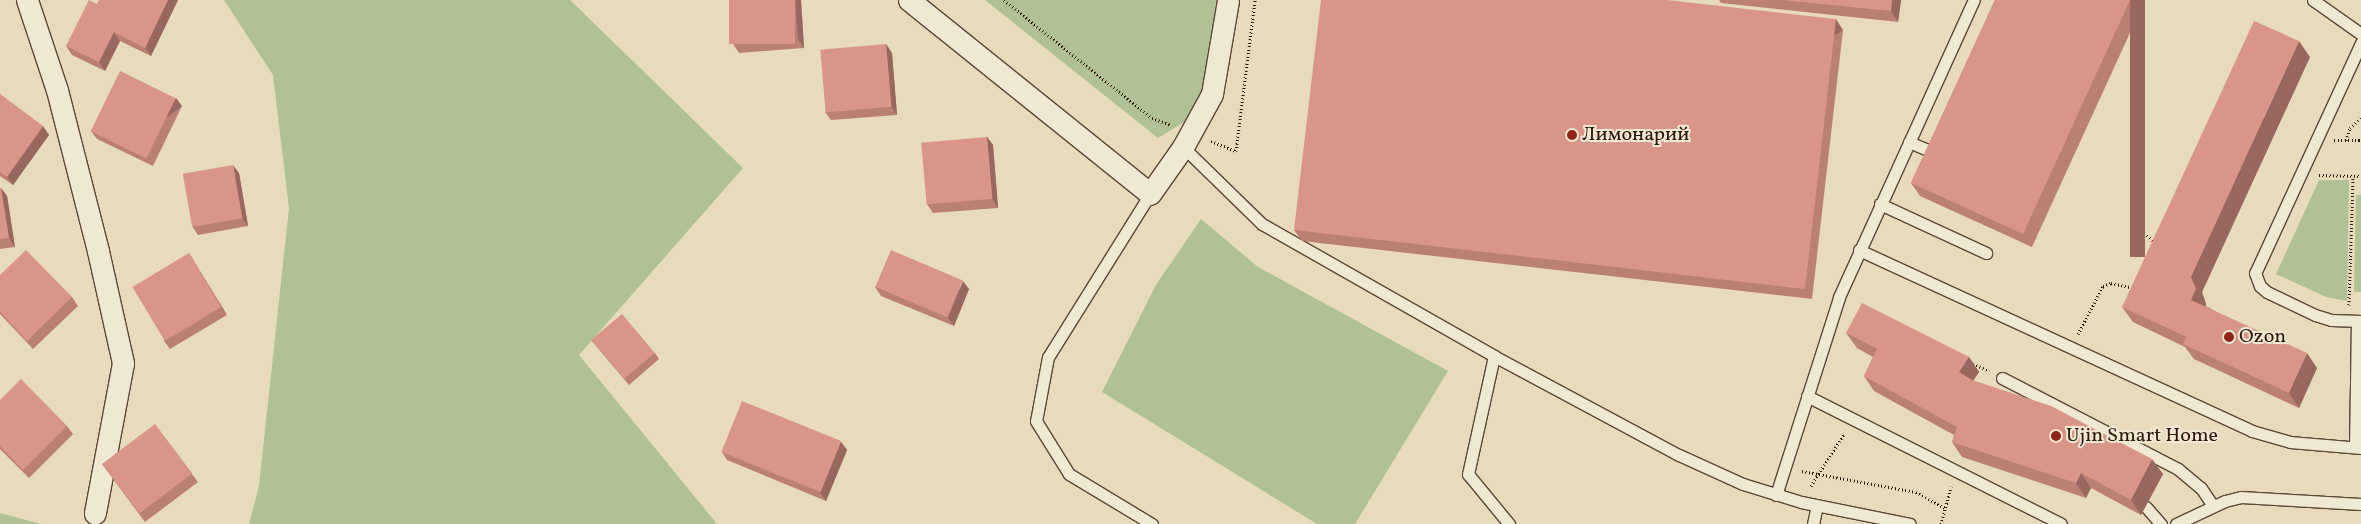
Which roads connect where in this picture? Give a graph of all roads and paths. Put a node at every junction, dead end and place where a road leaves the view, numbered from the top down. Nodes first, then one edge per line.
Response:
1 (27, 0) edge
2 (908, 0) edge
3 (1004, 0) edge
4 (1228, 0) edge
5 (1255, 0) edge
6 (1974, 0) edge
7 (2313, 0) edge
8 (2361, 34) edge
9 (2361, 43) edge
10 (2361, 118) edge
11 (1187, 140) junction
12 (2346, 140) dead end
13 (1909, 142) junction
14 (1939, 155) edge
15 (2298, 175) junction
16 (2352, 176) junction
17 (2361, 176) edge
18 (1150, 194) junction
19 (1880, 204) junction
20 (2133, 206) dead end
21 (1859, 250) junction
22 (2157, 250) edge
23 (1986, 253) dead end
24 (2140, 285) edge
25 (2356, 321) edge
26 (2072, 348) junction
27 (1494, 356) junction
28 (1961, 358) edge
29 (2002, 378) joint
30 (1807, 396) junction
31 (1853, 419) junction
32 (2358, 447) edge
33 (1784, 468) junction
34 (1956, 471) junction
35 (1818, 474) junction
36 (1776, 495) junction
37 (1801, 502) junction
38 (2361, 504) edge
39 (1818, 505) junction
40 (2213, 506) junction
41 (2146, 507) dead end
42 (1945, 508) junction
43 (95, 513) dead end
44 (1152, 524) edge
45 (1509, 524) edge
46 (1813, 524) edge
47 (1910, 524) edge
48 (1941, 524) edge
49 (2061, 524) edge
50 (2161, 524) edge
51 (2176, 524) edge

1 - 43 street
2 - 18 street
3 - 11 path
4 - 11 street
5 - 11 path
6 - 13 lane
7 - 8 lane
9 - 15 lane
10 - 12 path
11 - 18 street
11 - 27 lane
13 - 14 lane
13 - 19 lane
15 - 16 path
15 - 25 lane
16 - 17 path
16 - 25 path
18 - 44 lane
19 - 21 lane
19 - 23 lane
20 - 22 path
21 - 26 lane
21 - 30 lane
24 - 26 path
25 - 32 lane
26 - 32 lane
27 - 36 lane
27 - 45 lane
28 - 29 path
29 - 40 lane
30 - 31 lane
30 - 33 lane
31 - 34 lane
31 - 35 path
33 - 35 path
33 - 36 lane
34 - 42 path
34 - 49 lane
35 - 37 path
35 - 42 path
36 - 37 lane
37 - 39 lane
38 - 40 lane
39 - 46 lane
39 - 47 lane
40 - 51 lane
41 - 50 lane
42 - 48 path

